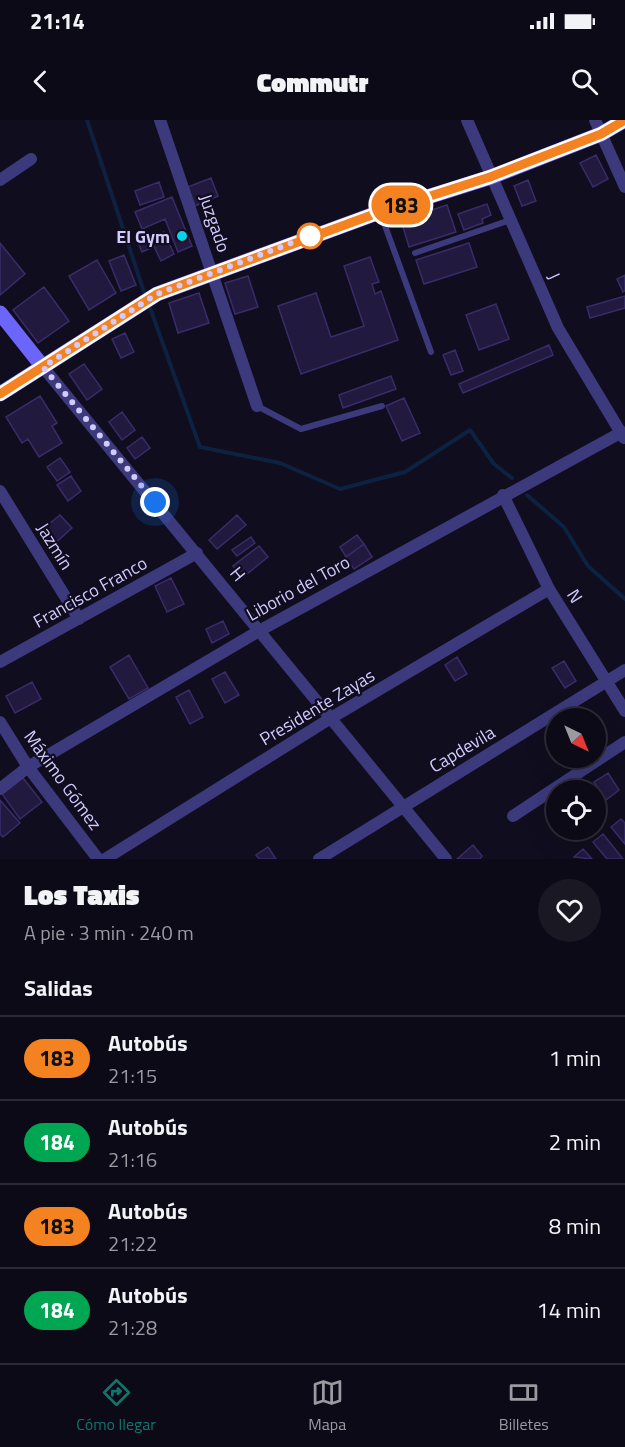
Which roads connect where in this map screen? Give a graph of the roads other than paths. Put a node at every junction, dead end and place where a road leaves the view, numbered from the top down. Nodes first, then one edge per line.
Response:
1 (160, 120) edge
2 (467, 120) edge
3 (625, 120) edge
4 (598, 127) edge
5 (31, 159) dead end
6 (490, 177) junction
7 (0, 180) edge
8 (625, 187) edge
9 (380, 212) junction
10 (510, 220) junction
11 (415, 253) dead end
12 (213, 272) junction
13 (0, 314) edge
14 (431, 352) dead end
15 (43, 367) junction
16 (0, 394) edge
17 (257, 406) joint
18 (382, 406) dead end
19 (623, 436) edge
20 (0, 491) edge
21 (503, 495) junction
22 (197, 553) junction
23 (549, 588) junction
24 (79, 619) junction
25 (259, 631) junction
26 (0, 662) edge
27 (625, 670) edge
28 (607, 682) junction
29 (625, 711) edge
30 (331, 718) junction
31 (0, 722) edge
32 (625, 742) edge
33 (28, 767) junction
34 (0, 789) edge
35 (401, 807) junction
36 (513, 816) dead end
37 (98, 859) edge
38 (105, 859) edge
39 (319, 859) edge
40 (446, 859) edge

1 - 12 street, Juzgado
2 - 6 street, J
3 - 4 main road
4 - 6 main road
4 - 8 street
5 - 7 street
6 - 9 main road
6 - 10 street, J
9 - 12 main road
9 - 14 lane
10 - 11 lane
10 - 19 street, J
12 - 15 main road
12 - 17 street, Juzgado
13 - 15 main road, H
15 - 16 main road
15 - 22 street, H
17 - 18 lane
19 - 21 street, Liborio del Toro
20 - 24 street, Jazmín
21 - 23 street, N
21 - 25 street, Liborio del Toro
22 - 24 street, Francisco Franco
22 - 25 street, H
23 - 28 street, N
23 - 30 street, Presidente Zayas
24 - 26 street, Francisco Franco
25 - 30 street, H
25 - 33 street, Liborio del Toro
27 - 28 street, Capdevila
28 - 29 street, N
28 - 35 street, Capdevila
30 - 35 street, H
30 - 38 street, Presidente Zayas
31 - 33 street, Máximo Gómez
32 - 36 street
33 - 34 street, Liborio del Toro
33 - 37 street, Máximo Gómez
35 - 39 street, Capdevila
35 - 40 street, H

